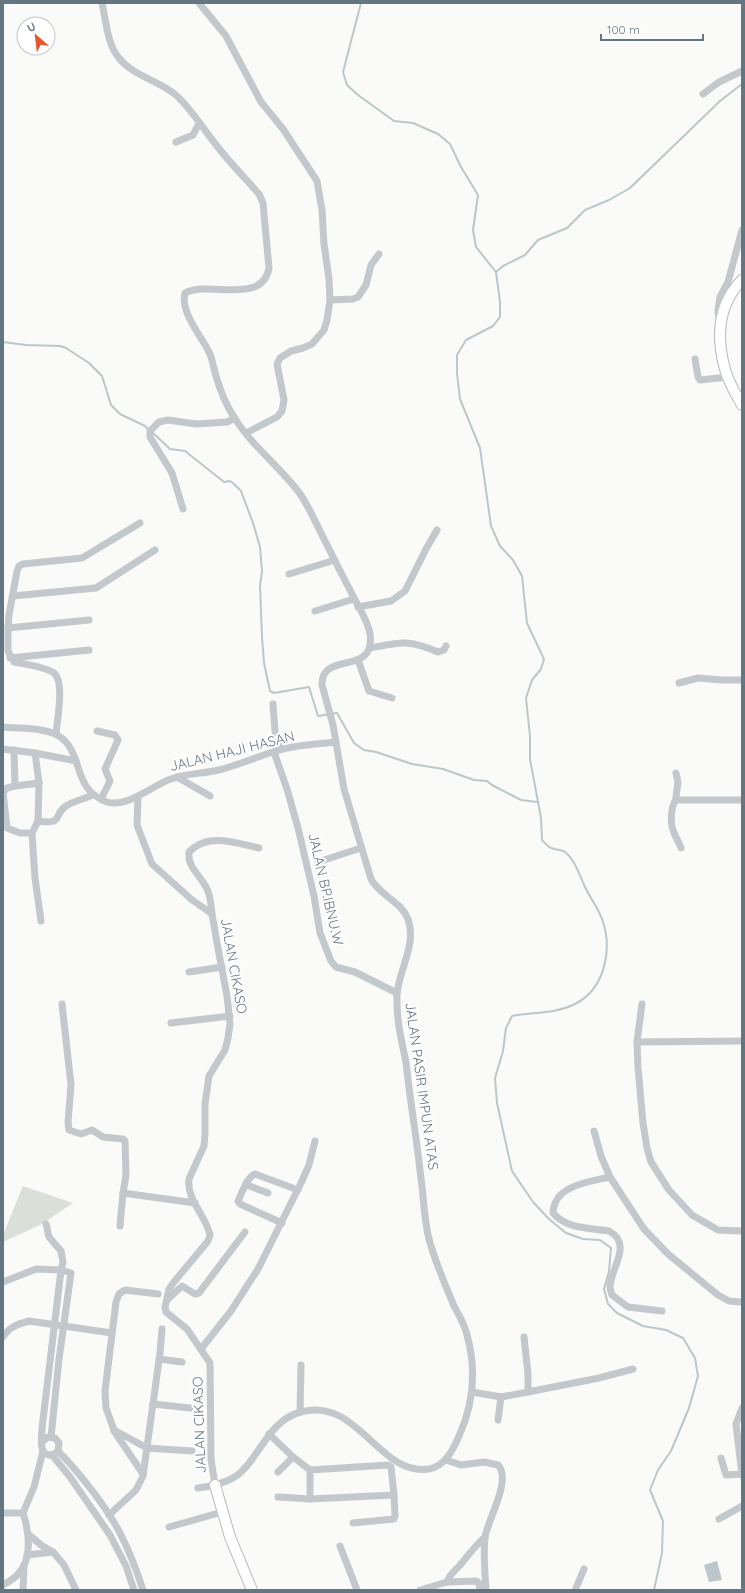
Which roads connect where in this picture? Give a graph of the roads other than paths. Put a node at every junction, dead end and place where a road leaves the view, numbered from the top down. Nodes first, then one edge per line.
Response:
1 (102, 3) edge
2 (199, 3) edge
3 (742, 71) edge
4 (703, 94) dead end
5 (199, 123) junction
6 (176, 142) dead end
7 (742, 230) edge
8 (379, 254) dead end
9 (742, 280) edge
10 (330, 300) junction
11 (719, 326) junction
12 (695, 359) dead end
13 (728, 377) junction
14 (742, 405) edge
15 (235, 418) junction
16 (246, 433) junction
17 (183, 509) dead end
18 (140, 523) dead end
19 (437, 530) dead end
20 (155, 550) dead end
21 (335, 560) junction
22 (289, 574) dead end
23 (13, 596) junction
24 (354, 599) junction
25 (358, 607) junction
26 (315, 611) dead end
27 (90, 620) dead end
28 (8, 628) junction
29 (446, 646) dead end
30 (370, 648) junction
31 (89, 650) dead end
32 (10, 658) junction
33 (358, 660) junction
34 (742, 680) edge
35 (679, 683) dead end
36 (392, 698) dead end
37 (273, 704) dead end
38 (3, 727) edge
39 (97, 731) dead end
40 (56, 734) junction
41 (336, 742) junction
42 (3, 749) edge
43 (14, 750) junction
44 (277, 751) junction
45 (35, 753) junction
46 (76, 761) junction
47 (676, 773) dead end
48 (177, 777) junction
49 (39, 784) junction
50 (15, 786) junction
51 (93, 795) junction
52 (138, 796) junction
53 (210, 796) dead end
54 (101, 799) junction
55 (676, 799) junction
56 (742, 800) edge
57 (4, 809) edge
58 (38, 821) junction
59 (5, 828) edge
60 (32, 833) junction
61 (259, 848) dead end
62 (361, 848) junction
63 (681, 848) dead end
64 (318, 862) dead end
65 (212, 914) junction
66 (41, 921) dead end
67 (222, 967) junction
68 (189, 972) dead end
69 (397, 993) junction
70 (62, 1004) dead end
71 (642, 1004) dead end
72 (230, 1016) junction
73 (171, 1023) dead end
74 (742, 1041) edge
75 (637, 1042) junction
76 (594, 1131) dead end
77 (315, 1141) dead end
78 (610, 1177) junction
79 (246, 1185) junction
80 (298, 1190) junction
81 (122, 1193) junction
82 (268, 1193) dead end
83 (195, 1203) junction
84 (282, 1223) junction
85 (46, 1224) dead end
86 (120, 1226) dead end
87 (742, 1231) edge
88 (245, 1232) dead end
89 (61, 1270) junction
90 (3, 1282) edge
91 (158, 1294) dead end
92 (165, 1302) junction
93 (742, 1302) edge
94 (662, 1311) dead end
95 (55, 1324) junction
96 (64, 1326) junction
97 (162, 1329) dead end
98 (112, 1333) junction
99 (3, 1337) edge
100 (524, 1337) dead end
101 (201, 1349) junction
102 (160, 1359) junction
103 (182, 1362) dead end
104 (301, 1365) dead end
105 (633, 1370) dead end
106 (472, 1392) junction
107 (528, 1392) junction
108 (501, 1397) junction
109 (153, 1404) junction
110 (190, 1408) dead end
111 (742, 1408) edge
112 (300, 1412) junction
113 (498, 1420) dead end
114 (114, 1430) junction
115 (269, 1434) junction
116 (51, 1437) junction
117 (43, 1441) junction
118 (147, 1448) junction
119 (43, 1450) junction
120 (192, 1451) dead end
121 (55, 1453) junction
122 (293, 1457) junction
123 (721, 1458) dead end
124 (446, 1460) junction
125 (310, 1470) junction
126 (278, 1472) dead end
127 (143, 1474) junction
128 (742, 1475) edge
129 (215, 1485) junction
130 (198, 1488) dead end
131 (394, 1495) junction
132 (278, 1497) dead end
133 (310, 1499) junction
134 (742, 1506) edge
135 (222, 1512) junction
136 (3, 1513) edge
137 (23, 1513) junction
138 (109, 1515) junction
139 (719, 1519) dead end
140 (353, 1523) dead end
141 (169, 1527) dead end
142 (28, 1534) junction
143 (485, 1537) junction
144 (340, 1546) dead end
145 (53, 1552) junction
146 (27, 1555) junction
147 (24, 1565) junction
148 (584, 1568) dead end
149 (447, 1582) junction
150 (3, 1585) edge
151 (23, 1590) edge
152 (76, 1590) edge
153 (134, 1590) edge
154 (143, 1590) edge
155 (252, 1590) edge
156 (357, 1590) edge
157 (420, 1590) edge
158 (480, 1590) edge
159 (486, 1590) edge
160 (576, 1590) edge

1 - 5 street
2 - 10 street
3 - 4 street
5 - 6 street
5 - 15 street
7 - 11 street
8 - 10 street
9 - 11 street
10 - 16 street
11 - 13 street
12 - 13 street
13 - 14 street
15 - 16 street
15 - 17 street
16 - 21 street
18 - 23 street
19 - 25 street
20 - 23 street
21 - 22 street
21 - 24 street
23 - 28 street
24 - 25 street
24 - 26 street
25 - 30 street
27 - 28 street
28 - 32 street
29 - 30 street
30 - 33 street
31 - 32 street
32 - 40 street
33 - 36 street
33 - 41 street, JALAN PASIR IMPUN ATAS
34 - 35 street
37 - 44 street, JALAN BP.IBNU.W
38 - 40 street
39 - 54 street
40 - 46 street
41 - 44 street, JALAN HAJI HASAN
41 - 62 street, JALAN PASIR IMPUN ATAS
42 - 43 street
43 - 45 street
43 - 50 street
44 - 48 street, JALAN HAJI HASAN
44 - 69 street, JALAN BP.IBNU.W
45 - 46 street
45 - 49 street
46 - 51 street
47 - 55 street
48 - 52 street, JALAN HAJI HASAN
48 - 53 street
49 - 50 street
49 - 58 street
50 - 57 street
51 - 54 street, JALAN HAJI HASAN
51 - 58 street
52 - 54 street, JALAN HAJI HASAN
52 - 65 street, JALAN CIKASO
55 - 56 street
55 - 63 street
57 - 59 street
58 - 60 street
59 - 60 street
60 - 66 street
61 - 65 street
62 - 64 street
62 - 69 street, JALAN PASIR IMPUN ATAS
65 - 67 street, JALAN CIKASO
67 - 68 street
67 - 72 street, JALAN CIKASO
69 - 106 street, JALAN PASIR IMPUN ATAS
70 - 81 street
71 - 75 street
72 - 73 street
72 - 83 street, JALAN CIKASO
74 - 75 street
75 - 87 street
76 - 78 street
77 - 80 street
78 - 93 street
78 - 94 street
79 - 80 street
79 - 82 street
79 - 84 street
80 - 84 street
81 - 83 street
81 - 86 street
83 - 92 street, JALAN CIKASO
84 - 101 street
85 - 89 street
88 - 92 street
89 - 90 street
89 - 95 street
89 - 96 street
91 - 98 street
92 - 101 street, JALAN CIKASO
95 - 96 street
95 - 99 street
95 - 117 street
96 - 98 street
96 - 116 street
97 - 102 street
98 - 114 street
100 - 107 street
101 - 129 street, JALAN CIKASO
102 - 103 street
102 - 109 street
104 - 112 street
105 - 107 street
106 - 108 street
106 - 124 street, JALAN PASIR IMPUN ATAS
107 - 108 street
108 - 113 street
109 - 110 street
109 - 118 street
111 - 128 street
112 - 115 street
112 - 124 street
114 - 118 street
114 - 127 street
115 - 122 street
115 - 129 street
116 - 117 street
116 - 121 street
117 - 119 street
118 - 120 street
118 - 127 street
119 - 121 street
119 - 137 street
121 - 138 street
121 - 153 street
122 - 125 street
122 - 126 street
123 - 128 street
124 - 143 street
125 - 131 street
125 - 133 street
127 - 138 street
129 - 130 street
129 - 135 street
131 - 133 street
131 - 140 street
132 - 133 street
134 - 139 street
135 - 141 street
135 - 155 street
136 - 137 street
137 - 142 street
138 - 154 street
142 - 145 street
142 - 146 street
143 - 149 street
143 - 159 street
144 - 156 street
145 - 146 street
145 - 152 street
146 - 147 street
147 - 150 street
147 - 151 street
148 - 160 street
149 - 157 street
149 - 158 street

